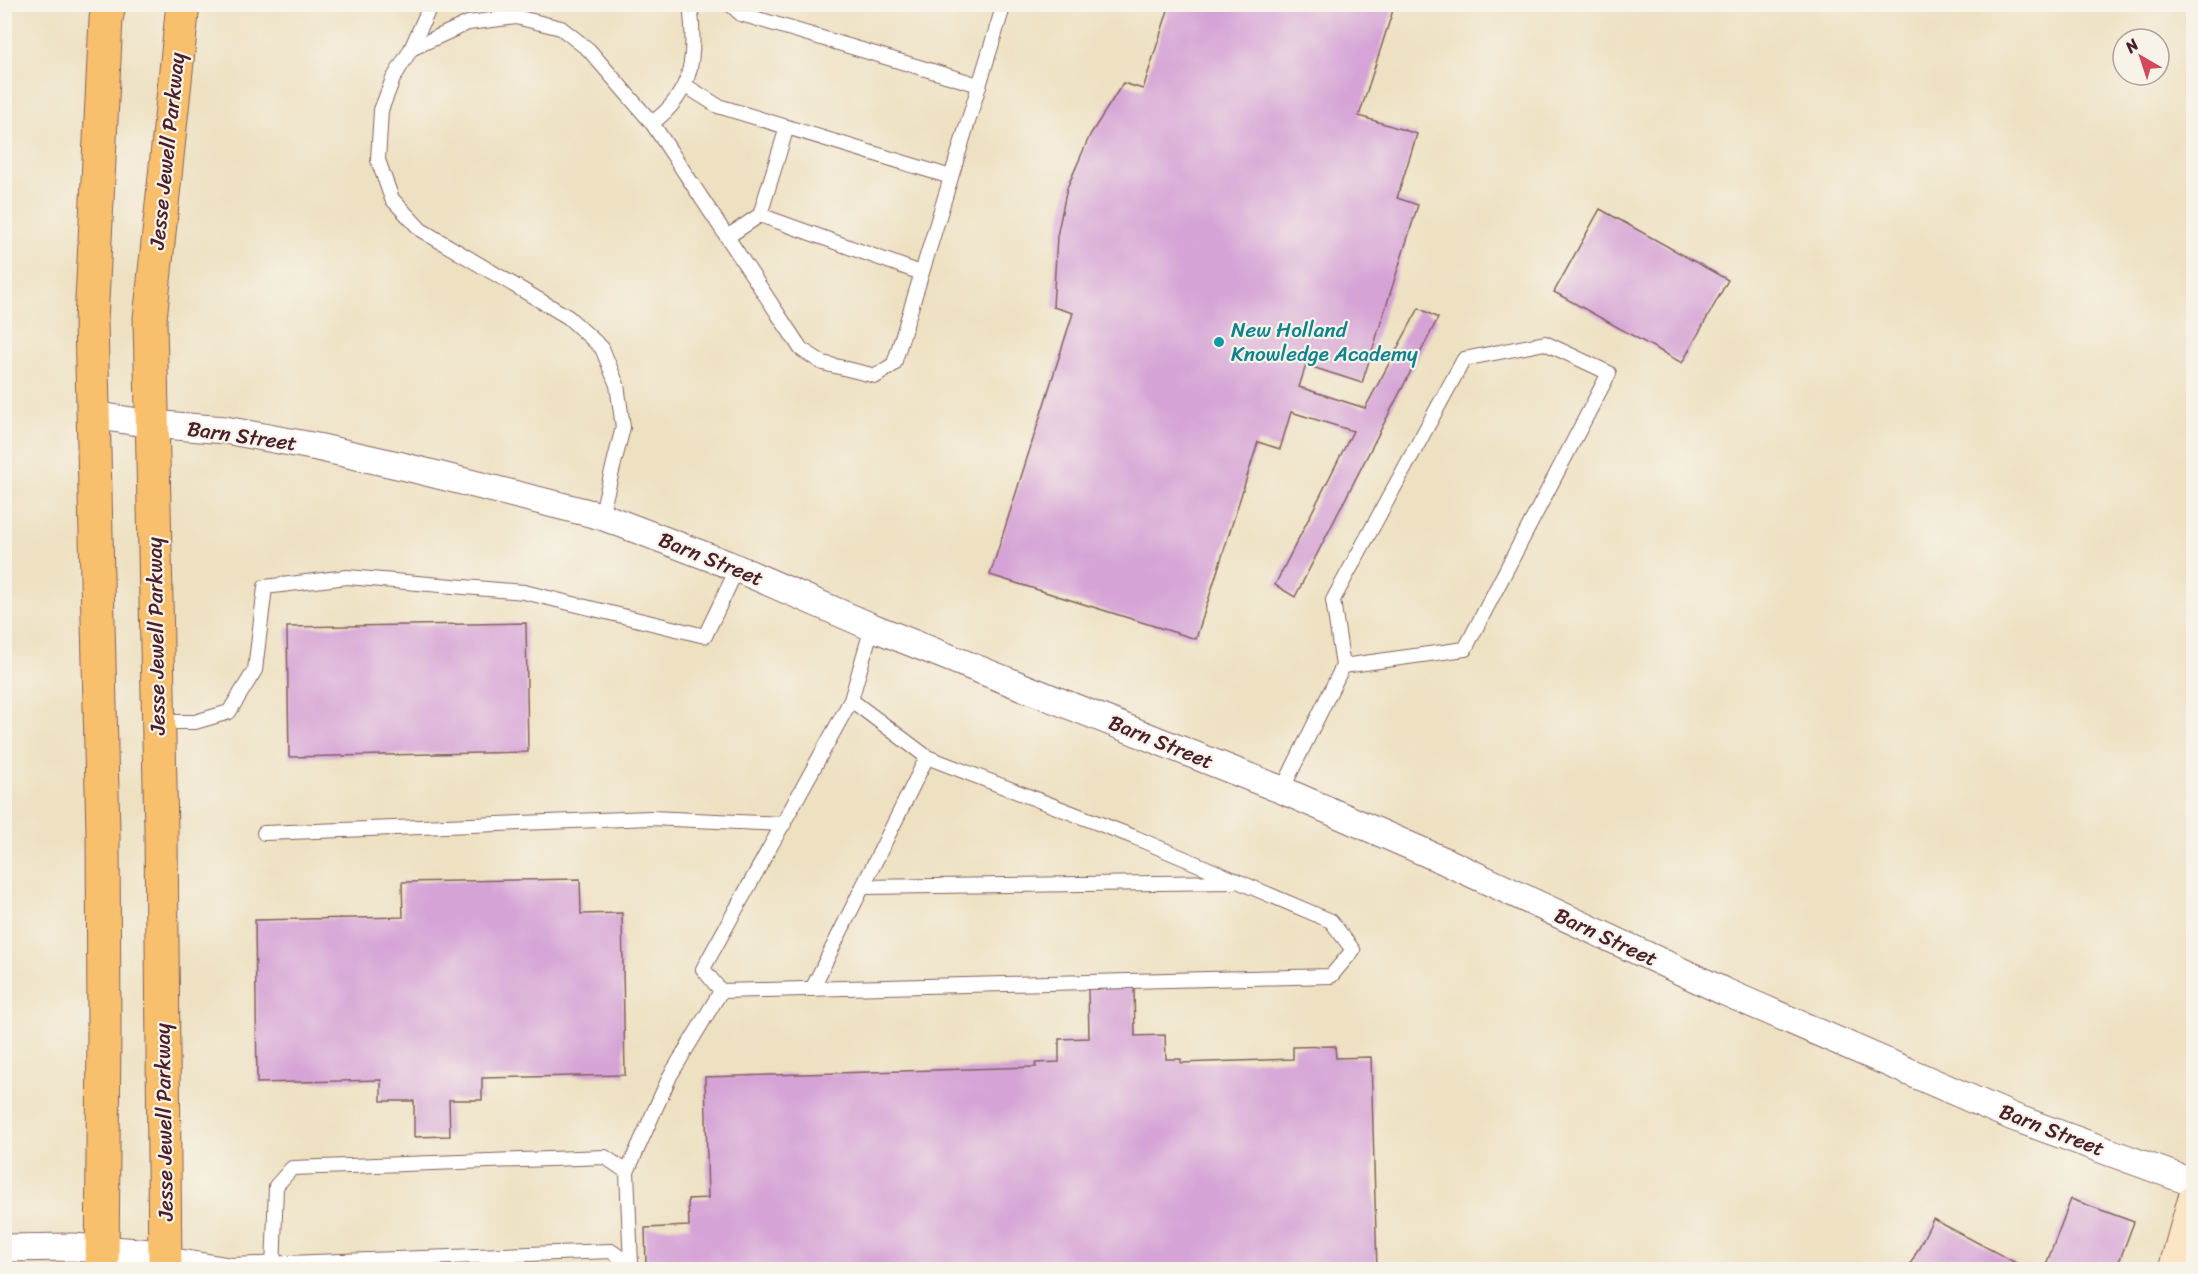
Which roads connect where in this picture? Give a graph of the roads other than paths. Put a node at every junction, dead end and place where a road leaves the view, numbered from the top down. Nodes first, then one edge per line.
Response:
1 (109, 4) edge
2 (183, 4) edge
3 (431, 4) edge
4 (730, 4) edge
5 (1004, 4) edge
6 (690, 5) edge
7 (411, 49) junction
8 (979, 85) junction
9 (686, 86) junction
10 (652, 123) junction
11 (787, 127) junction
12 (951, 177) junction
13 (760, 215) junction
14 (727, 237) junction
15 (921, 273) junction
16 (93, 415) junction
17 (151, 424) junction
18 (601, 516) junction
19 (737, 569) junction
20 (872, 627) junction
21 (1343, 666) junction
22 (850, 700) junction
23 (158, 722) junction
24 (927, 757) junction
25 (1282, 790) junction
26 (784, 824) junction
27 (264, 833) dead end
28 (1238, 882) junction
29 (863, 887) junction
30 (812, 989) junction
31 (721, 992) junction
32 (627, 1172) junction
33 (2193, 1184) edge
34 (2193, 1201) edge
35 (4, 1248) edge
36 (102, 1260) edge
37 (165, 1262) edge
38 (273, 1266) edge
39 (631, 1267) edge
40 (2175, 1269) edge

1 - 16 main road
2 - 17 main road, Jesse Jewell Parkway
3 - 7 lane
4 - 8 lane
5 - 8 lane
6 - 9 lane
7 - 10 lane
7 - 18 lane
8 - 12 lane
9 - 10 lane
9 - 11 lane
10 - 14 lane
11 - 12 lane
11 - 13 lane
12 - 15 lane
13 - 14 lane
13 - 15 lane
14 - 15 lane
16 - 17 street, Barn Street
16 - 36 main road
17 - 18 street, Barn Street
17 - 23 main road, Jesse Jewell Parkway
18 - 19 street, Barn Street
19 - 20 street, Barn Street
19 - 23 lane
20 - 22 lane
20 - 25 street, Barn Street
21 - 21 lane
21 - 25 lane
22 - 24 lane
22 - 26 lane
23 - 37 main road, Jesse Jewell Parkway
24 - 28 lane
24 - 29 lane
25 - 33 street, Barn Street
26 - 27 lane
26 - 31 lane
28 - 29 lane
28 - 30 lane
29 - 30 lane
30 - 31 lane
31 - 32 lane
32 - 38 lane
32 - 39 lane
34 - 40 street
35 - 36 street
36 - 37 street
37 - 38 lane
38 - 39 lane

